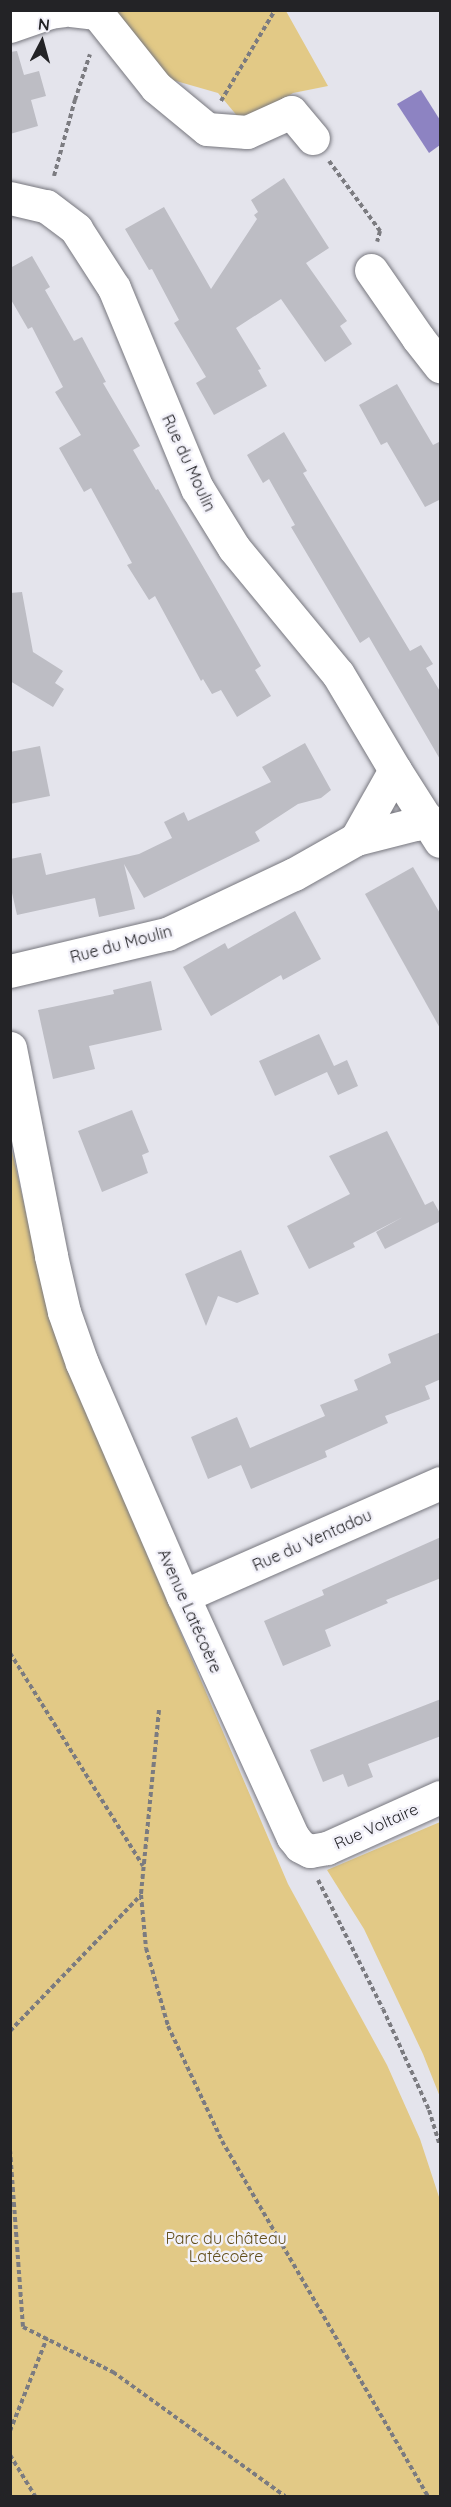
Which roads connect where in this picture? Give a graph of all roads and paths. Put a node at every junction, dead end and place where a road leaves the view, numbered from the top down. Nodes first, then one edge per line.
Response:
1 (64, 10) edge
2 (71, 10) edge
3 (274, 10) edge
4 (10, 26) edge
5 (112, 31) junction
6 (207, 129) junction
7 (313, 138) joint
8 (10, 198) edge
9 (46, 206) junction
10 (371, 270) joint
11 (441, 366) edge
12 (394, 771) junction
13 (434, 829) edge
14 (356, 839) junction
15 (10, 971) edge
16 (10, 1048) edge
17 (441, 1483) edge
18 (183, 1596) junction
19 (10, 1653) edge
20 (159, 1710) dead end
21 (441, 1797) edge
22 (310, 1851) junction
23 (143, 1866) junction
24 (141, 1895) junction
25 (10, 2031) edge
26 (441, 2145) edge
27 (10, 2150) edge
28 (47, 2338) junction
29 (10, 2431) edge
30 (10, 2454) edge
31 (35, 2496) edge
32 (285, 2496) edge
33 (428, 2496) edge

1 - 4 street
2 - 5 street
3 - 6 path
5 - 6 street
5 - 9 path
6 - 7 street
7 - 10 path
8 - 9 street, Rue du Moulin
9 - 12 street, Rue du Moulin
10 - 11 street
12 - 13 street, Rue du Moulin
12 - 14 street
13 - 14 street, Rue du Moulin
14 - 15 street, Rue du Moulin
16 - 18 street, Avenue Latécoère
17 - 18 street, Rue du Ventadou
18 - 22 street, Avenue Latécoère
19 - 23 path
20 - 23 path
21 - 22 street, Rue Voltaire
22 - 26 path
23 - 24 path
24 - 25 path
24 - 33 path
27 - 28 path
28 - 29 path
28 - 32 path
30 - 31 path

